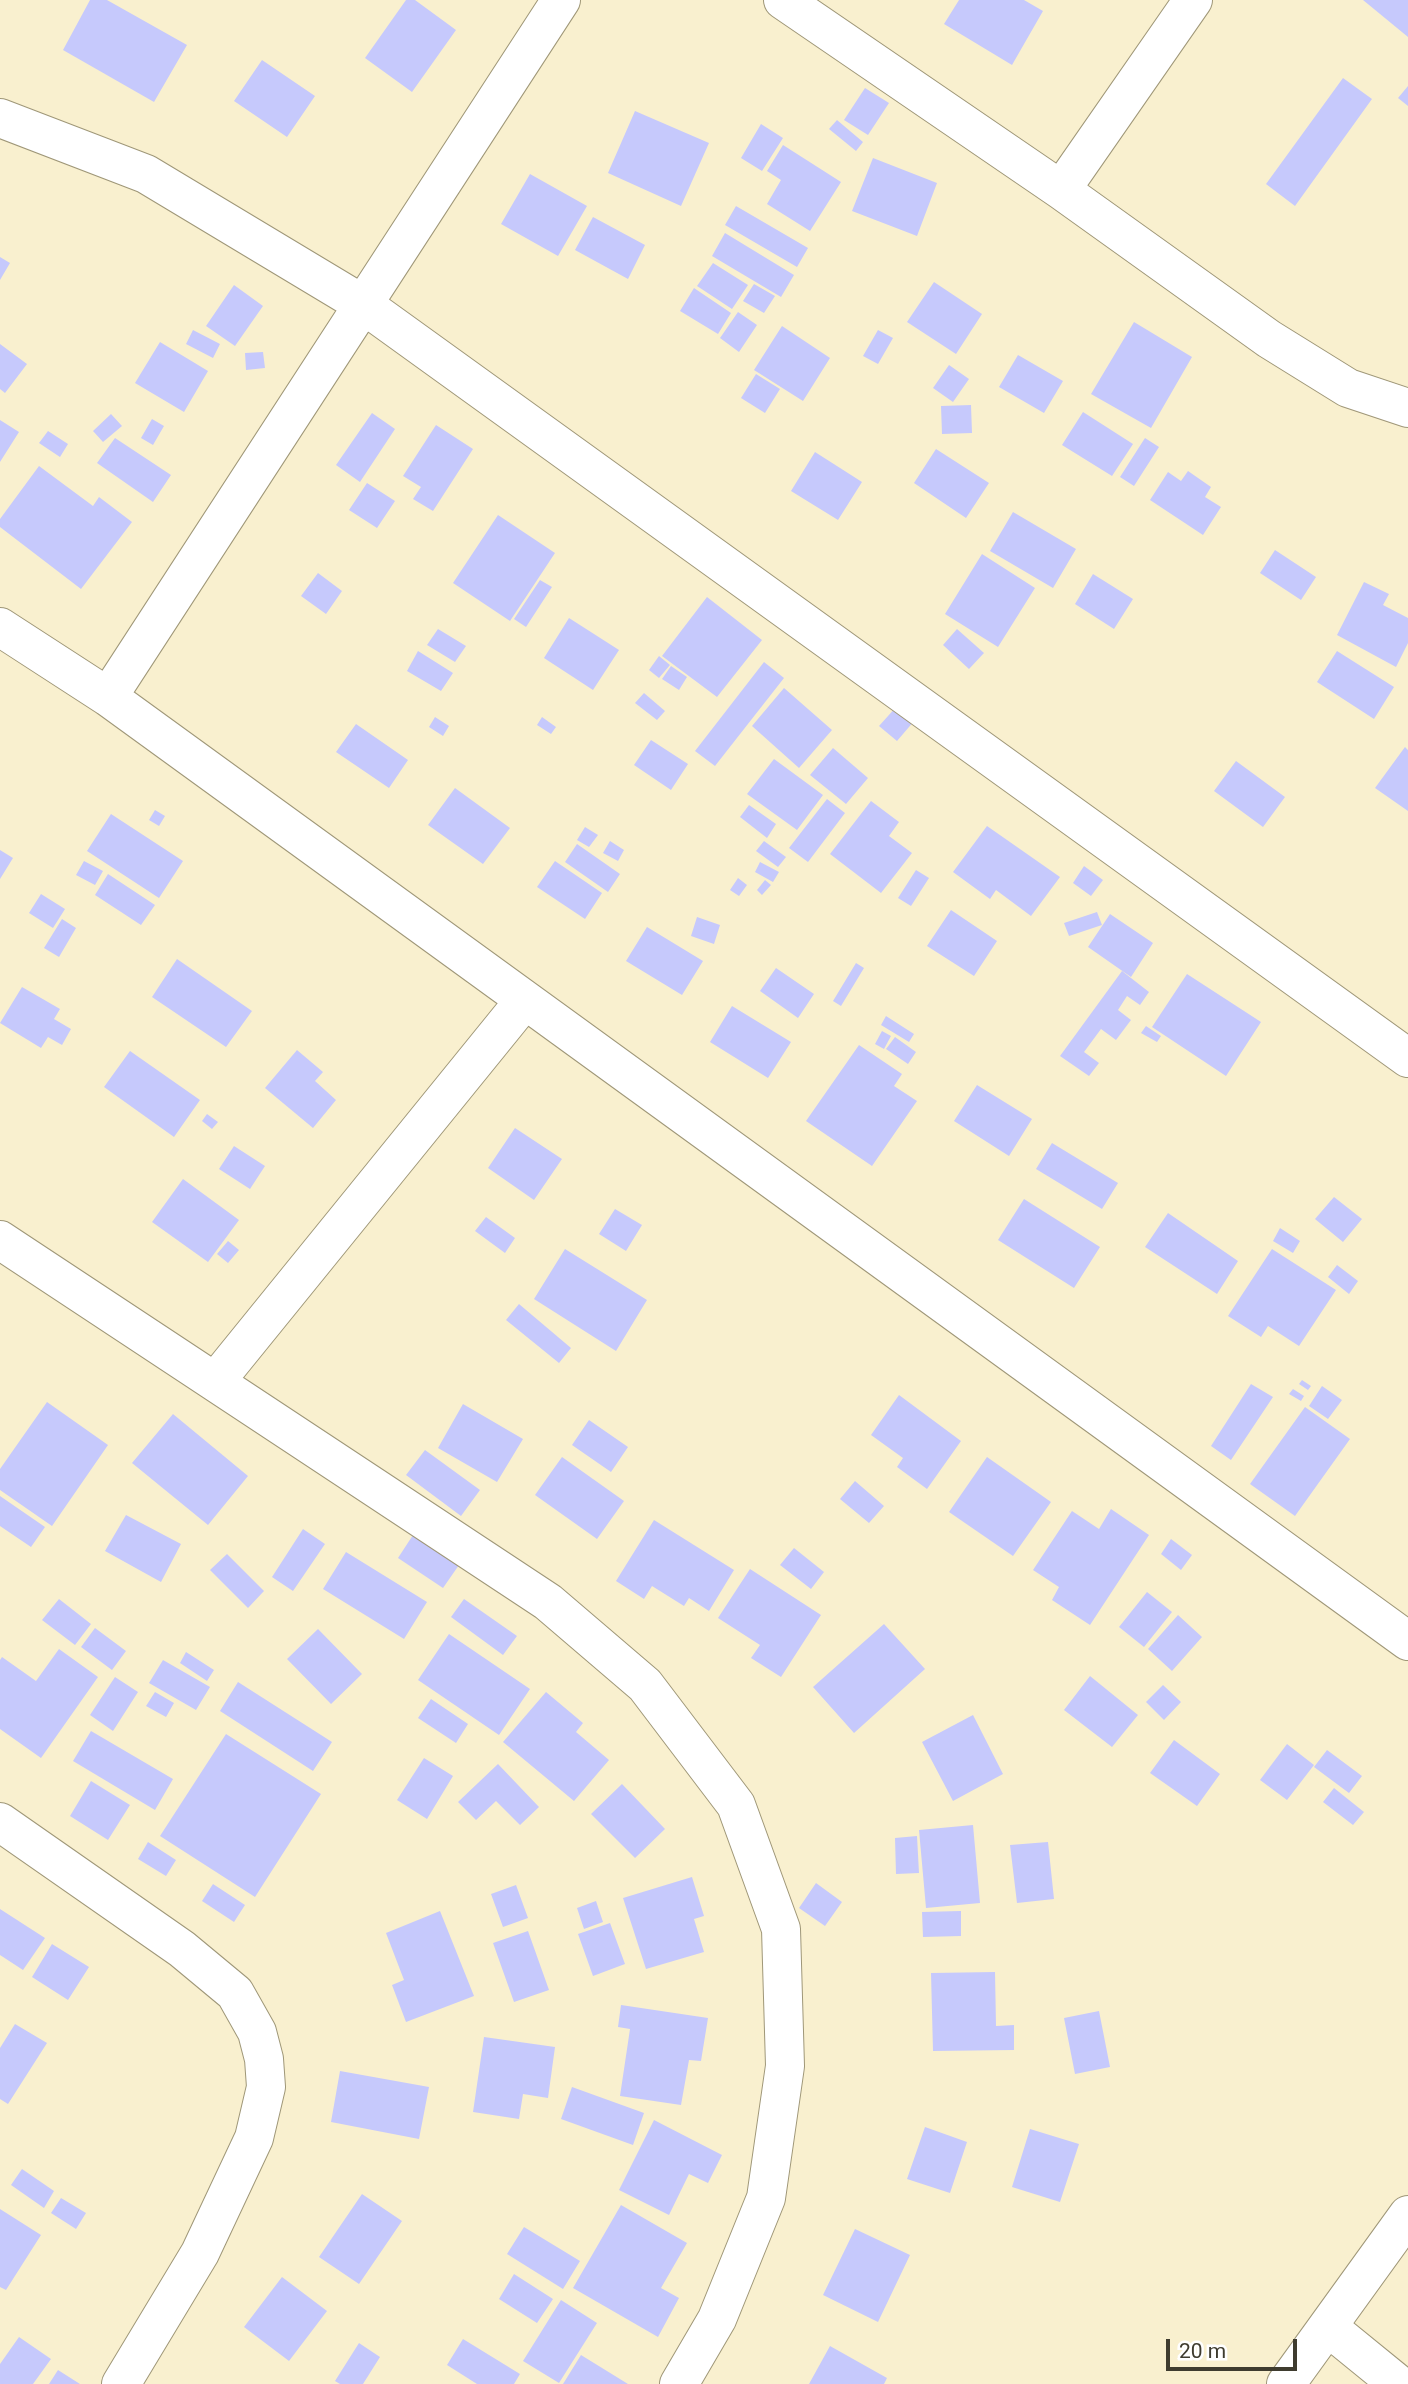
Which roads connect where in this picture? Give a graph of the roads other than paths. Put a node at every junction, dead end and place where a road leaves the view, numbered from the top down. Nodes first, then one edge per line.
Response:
1 (561, 0) edge
2 (783, 0) edge
3 (1193, 0) edge
4 (0, 118) edge
5 (1061, 190) junction
6 (364, 305) junction
7 (1408, 408) edge
8 (0, 627) edge
9 (108, 697) junction
10 (524, 1001) junction
11 (1408, 1058) edge
12 (0, 1240) edge
13 (215, 1382) junction
14 (1408, 1641) edge
15 (0, 1822) edge
16 (1408, 2215) edge
17 (1328, 2327) junction
18 (1400, 2380) edge
19 (121, 2384) edge
20 (679, 2384) edge
21 (1286, 2384) edge

1 - 6 street
2 - 5 street
3 - 5 street
4 - 6 street
5 - 7 street
6 - 9 street
6 - 11 street
8 - 9 street
9 - 10 street
10 - 13 street
10 - 14 street
12 - 13 street
13 - 20 street
15 - 19 street
16 - 17 street
17 - 18 street
17 - 21 street

